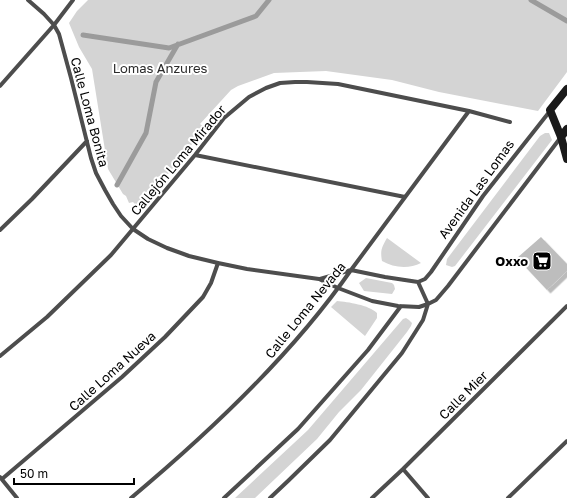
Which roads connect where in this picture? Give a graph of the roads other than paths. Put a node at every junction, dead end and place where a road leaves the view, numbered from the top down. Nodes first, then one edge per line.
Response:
1 (28, 0) edge
2 (73, 0) edge
3 (54, 25) junction
4 (0, 86) edge
5 (567, 89) edge
6 (550, 110) junction
7 (470, 111) junction
8 (510, 122) dead end
9 (567, 129) edge
10 (561, 137) junction
11 (87, 141) junction
12 (195, 155) junction
13 (567, 159) edge
14 (405, 196) junction
15 (133, 229) junction
16 (0, 230) edge
17 (218, 263) junction
18 (350, 270) junction
19 (319, 279) junction
20 (418, 282) junction
21 (338, 288) junction
22 (428, 304) junction
23 (401, 306) junction
24 (567, 306) edge
25 (0, 356) edge
26 (567, 441) edge
27 (403, 469) junction
28 (1, 478) edge
29 (17, 498) edge
30 (131, 498) edge
31 (224, 498) edge
32 (270, 498) edge
33 (372, 498) edge
34 (428, 498) edge
35 (508, 498) edge

1 - 3 street, Calle Loma Bonita
2 - 3 street
3 - 4 street
3 - 11 street, Calle Loma Bonita
5 - 6 street, Avenida Las Lomas
6 - 10 street
6 - 20 street, Avenida Las Lomas
7 - 8 street, Callejón Loma Mirador
7 - 12 street, Callejón Loma Mirador
7 - 14 street, Calle Loma Nevada
9 - 10 street
10 - 13 street
10 - 22 street
11 - 15 street, Calle Loma Bonita
11 - 16 street
12 - 14 street
12 - 15 street, Callejón Loma Mirador
14 - 18 street, Calle Loma Nevada
15 - 17 street, Calle Loma Bonita
15 - 25 street, Callejón Loma Mirador
17 - 19 street, Calle Loma Bonita
17 - 28 street, Calle Loma Nueva
18 - 19 street, Calle Loma Bonita
18 - 20 street, Calle Loma Bonita
18 - 21 street, Calle Loma Nevada
19 - 21 street, Calle Loma Bonita
20 - 22 street
21 - 23 street, Calle Loma Bonita
21 - 30 street, Calle Loma Nevada
22 - 23 street, Calle Loma Bonita
22 - 32 street
23 - 31 street
24 - 27 street, Calle Mier
26 - 35 street
27 - 33 street, Calle Mier
27 - 34 street
28 - 29 street

